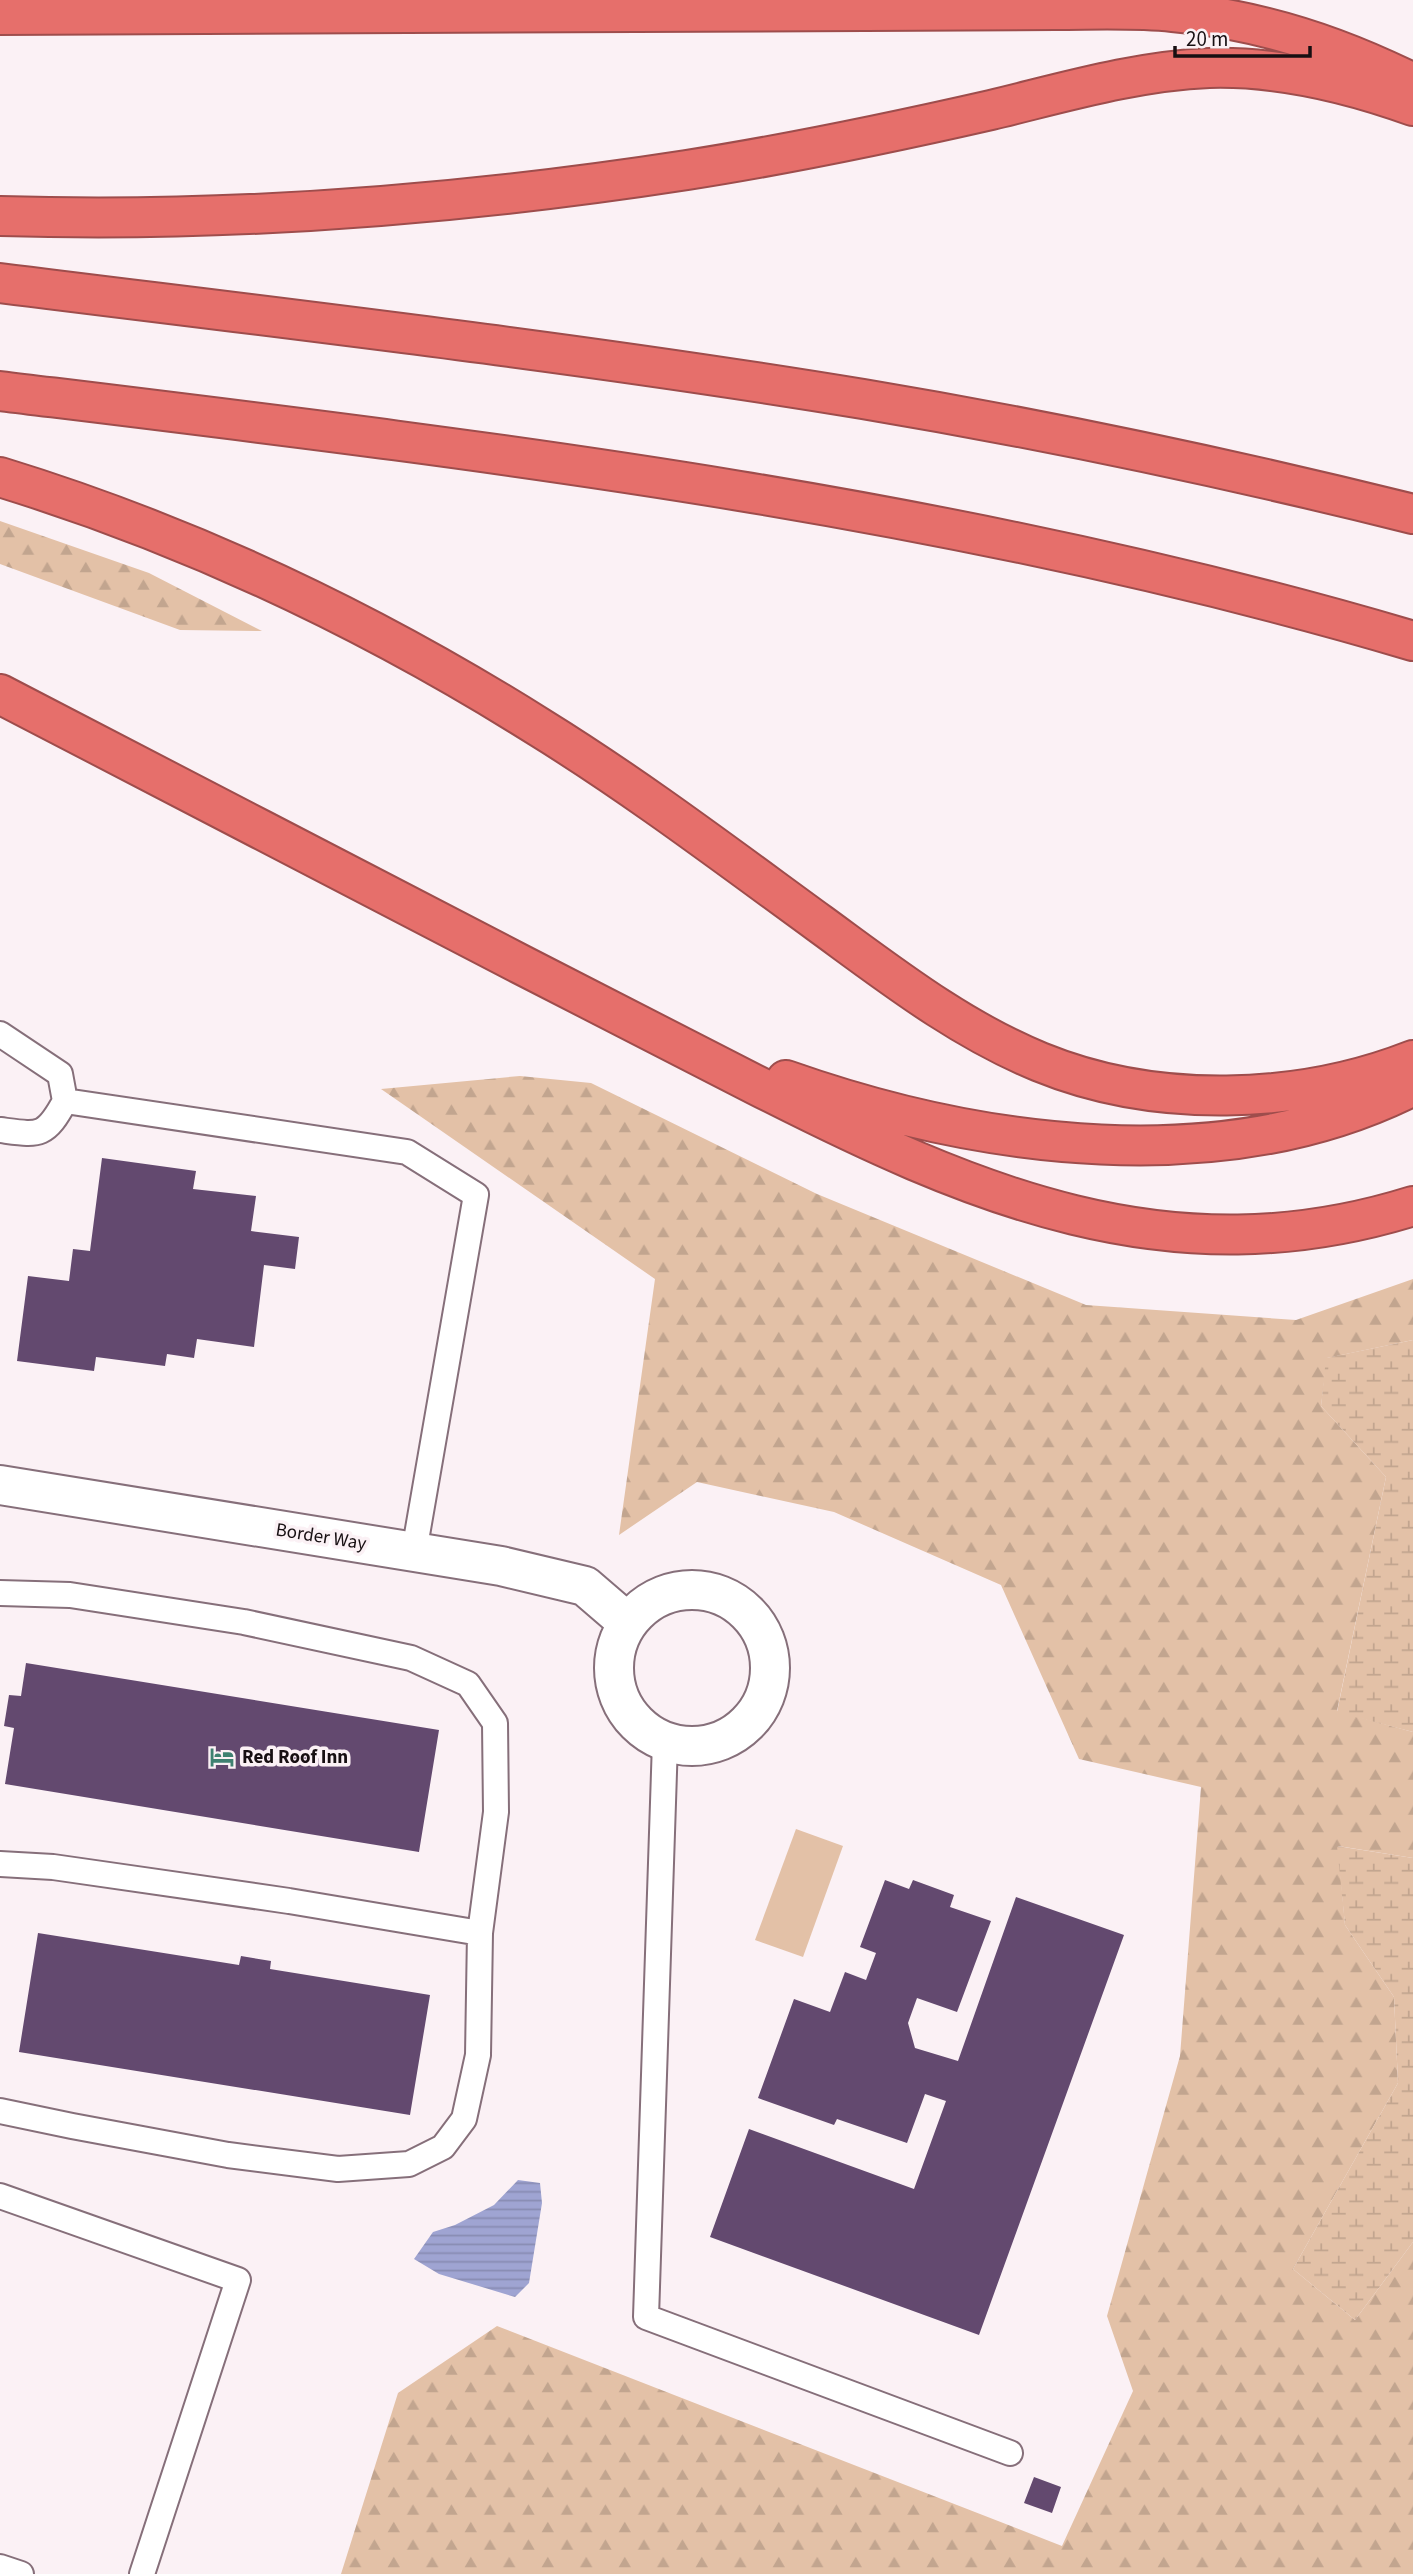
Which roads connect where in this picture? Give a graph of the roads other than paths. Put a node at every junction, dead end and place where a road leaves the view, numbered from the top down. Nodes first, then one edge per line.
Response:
1 (103, 0) edge
2 (0, 6) edge
3 (0, 15) edge
4 (1413, 83) edge
5 (1413, 106) edge
6 (0, 216) edge
7 (0, 283) edge
8 (0, 391) edge
9 (0, 477) edge
10 (1413, 514) edge
11 (1413, 640) edge
12 (0, 694) edge
13 (568, 989) junction
14 (0, 1034) edge
15 (1413, 1059) edge
16 (1413, 1086) edge
17 (65, 1101) junction
18 (0, 1130) edge
19 (1413, 1206) edge
20 (0, 1485) edge
21 (414, 1552) junction
22 (0, 1593) edge
23 (628, 1623) junction
24 (665, 1742) junction
25 (0, 1864) edge
26 (480, 1933) junction
27 (0, 2110) edge
28 (0, 2196) edge
29 (1010, 2453) dead end
30 (0, 2567) edge
31 (21, 2574) edge
32 (142, 2574) edge

1 - 2 highway
3 - 4 highway
5 - 6 highway
7 - 10 highway
8 - 11 highway
9 - 15 highway
12 - 13 highway
13 - 16 highway
13 - 19 highway
14 - 17 lane
17 - 18 lane
17 - 21 lane
20 - 21 street, Border Way
21 - 23 street, Border Way
22 - 26 lane
23 - 24 street
23 - 24 street
24 - 29 lane
25 - 26 lane
26 - 27 lane
28 - 32 lane
30 - 31 lane

